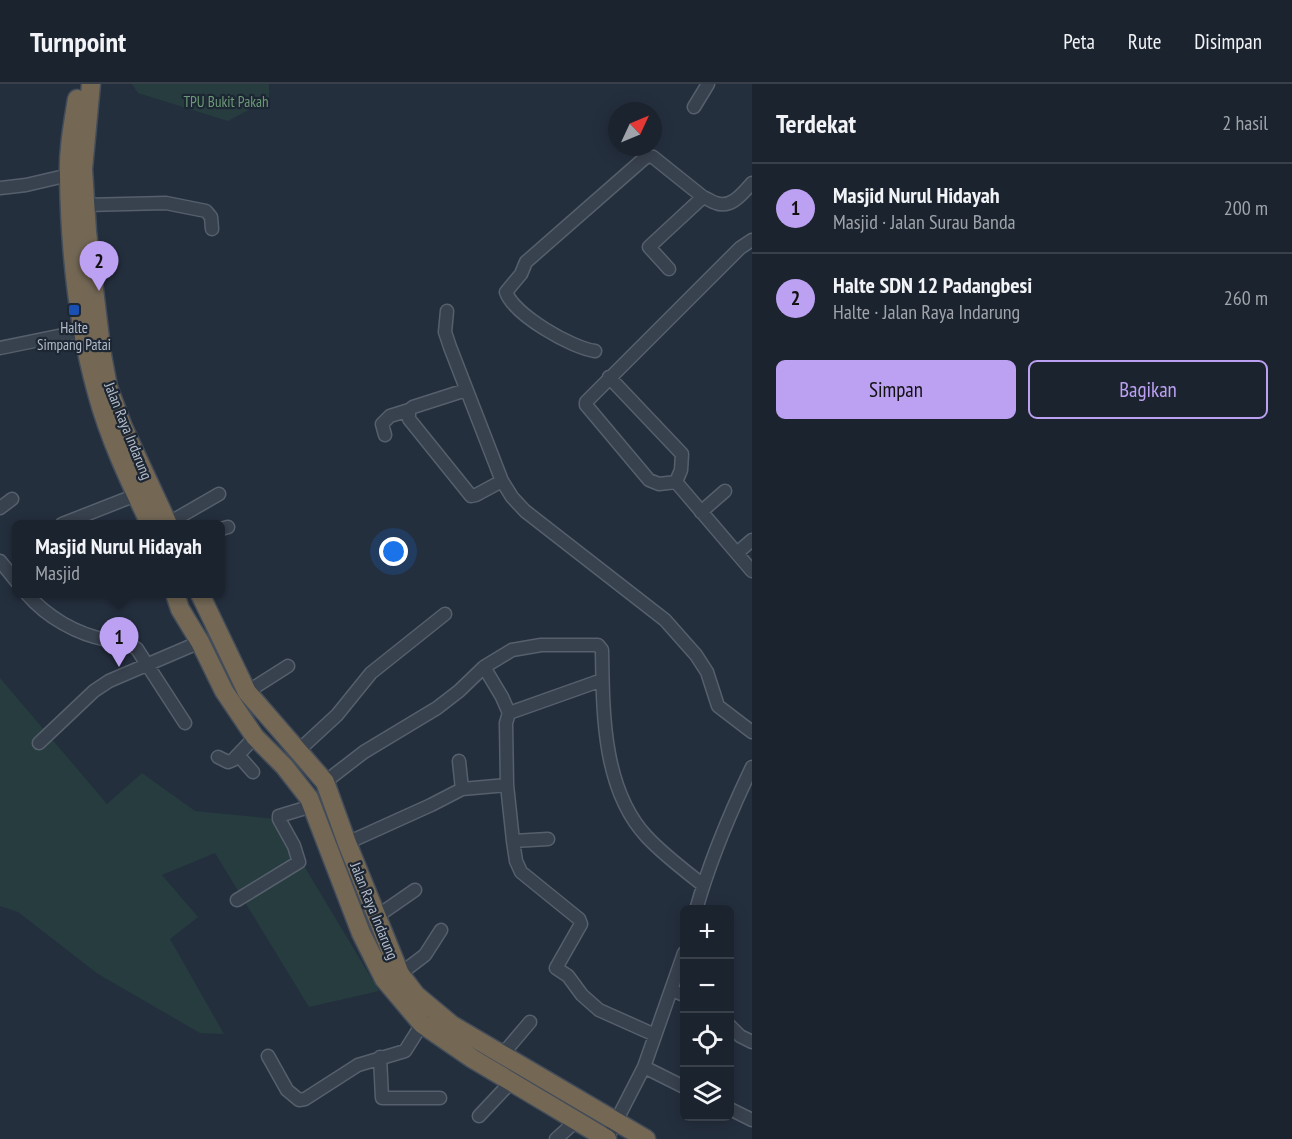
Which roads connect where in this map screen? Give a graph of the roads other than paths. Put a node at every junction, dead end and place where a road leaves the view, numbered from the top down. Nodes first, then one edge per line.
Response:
1 (79, 84) edge
2 (91, 84) edge
3 (708, 84) edge
4 (694, 107) dead end
5 (69, 175) junction
6 (752, 183) edge
7 (0, 188) edge
8 (703, 197) junction
9 (716, 204) junction
10 (85, 205) junction
11 (723, 217) dead end
12 (212, 229) dead end
13 (79, 232) junction
14 (752, 240) edge
15 (669, 269) dead end
16 (447, 311) dead end
17 (83, 331) junction
18 (2, 347) edge
19 (595, 351) dead end
20 (609, 377) junction
21 (466, 390) junction
22 (409, 410) junction
23 (385, 435) dead end
24 (502, 481) junction
25 (676, 482) junction
26 (725, 491) dead end
27 (219, 494) dead end
28 (136, 495) junction
29 (12, 499) dead end
30 (0, 508) edge
31 (701, 512) junction
32 (74, 520) edge
33 (158, 520) edge
34 (160, 520) edge
35 (170, 520) edge
36 (752, 540) edge
37 (737, 553) junction
38 (0, 561) edge
39 (752, 571) edge
40 (12, 576) edge
41 (31, 598) edge
42 (176, 598) edge
43 (202, 598) edge
44 (445, 614) dead end
45 (200, 642) junction
46 (146, 665) junction
47 (288, 666) dead end
48 (484, 667) junction
49 (602, 680) junction
50 (247, 692) junction
51 (508, 713) junction
52 (185, 723) dead end
53 (752, 732) edge
54 (255, 737) junction
55 (39, 743) dead end
56 (298, 751) junction
57 (238, 755) junction
58 (218, 757) dead end
59 (459, 761) dead end
60 (752, 767) edge
61 (253, 772) dead end
62 (325, 782) junction
63 (507, 785) junction
64 (462, 789) junction
65 (312, 806) junction
66 (548, 839) dead end
67 (513, 841) junction
68 (347, 843) junction
69 (703, 885) junction
70 (415, 890) dead end
71 (237, 900) dead end
72 (697, 905) edge
73 (376, 917) junction
74 (441, 930) dead end
75 (682, 959) edge
76 (400, 974) junction
77 (672, 990) junction
78 (680, 993) edge
79 (530, 1022) dead end
80 (422, 1024) junction
81 (734, 1031) edge
82 (656, 1035) junction
83 (752, 1042) edge
84 (502, 1055) junction
85 (268, 1056) dead end
86 (380, 1057) junction
87 (644, 1067) junction
88 (511, 1082) junction
89 (680, 1085) edge
90 (440, 1098) dead end
91 (734, 1111) edge
92 (479, 1116) dead end
93 (752, 1120) edge
94 (576, 1121) junction
95 (617, 1121) junction
96 (556, 1139) edge
97 (607, 1139) edge
98 (646, 1139) edge

1 - 5 highway, Jalan Raya Indarung
2 - 10 highway, Jalan Raya Indarung
3 - 4 street
5 - 7 street
5 - 13 highway, Jalan Raya Indarung
6 - 9 street
8 - 9 street
8 - 15 street
8 - 19 street
9 - 11 street
10 - 12 street
10 - 13 highway, Jalan Raya Indarung
13 - 17 highway, Jalan Raya Indarung
13 - 34 highway, Jalan Raya Indarung
14 - 20 street
16 - 21 street
17 - 18 street
17 - 28 highway, Jalan Raya Indarung
20 - 25 street
20 - 25 street
21 - 22 street
21 - 24 street
22 - 23 street
22 - 24 street
24 - 53 street
25 - 31 street
26 - 31 street
27 - 35 street
28 - 32 street
28 - 33 highway, Jalan Raya Indarung
29 - 30 street
31 - 37 street
36 - 37 street
37 - 39 street
38 - 40 street
41 - 46 street
42 - 45 highway, Jalan Raya Indarung
43 - 50 highway, Jalan Raya Indarung
44 - 56 street
45 - 46 street
45 - 54 highway, Jalan Raya Indarung
46 - 52 street
46 - 55 street
47 - 50 street
48 - 49 street
48 - 51 street
48 - 62 street
49 - 51 street
49 - 69 street
50 - 56 highway, Jalan Raya Indarung
51 - 63 street
54 - 57 street
54 - 65 highway, Jalan Raya Indarung
56 - 62 highway, Jalan Raya Indarung
57 - 58 street
57 - 61 street
59 - 64 street
60 - 69 street
62 - 68 highway, Jalan Raya Indarung
63 - 64 street
63 - 67 street
64 - 68 street
65 - 71 street
65 - 80 highway, Jalan Raya Indarung
66 - 67 street
67 - 82 street
68 - 73 highway, Jalan Raya Indarung
69 - 72 street
70 - 73 street
73 - 76 highway, Jalan Raya Indarung
74 - 76 street
75 - 77 street
76 - 84 highway, Jalan Raya Indarung
77 - 78 street
77 - 82 street
79 - 84 street
80 - 86 street
80 - 88 highway, Jalan Raya Indarung
81 - 83 street
82 - 87 street
84 - 95 highway, Jalan Raya Indarung
85 - 86 street
86 - 90 street
87 - 89 street
87 - 95 street
88 - 92 street
88 - 94 highway, Jalan Raya Indarung
91 - 93 street
94 - 96 street
94 - 97 highway, Jalan Raya Indarung
95 - 97 street
95 - 98 highway, Jalan Raya Indarung

